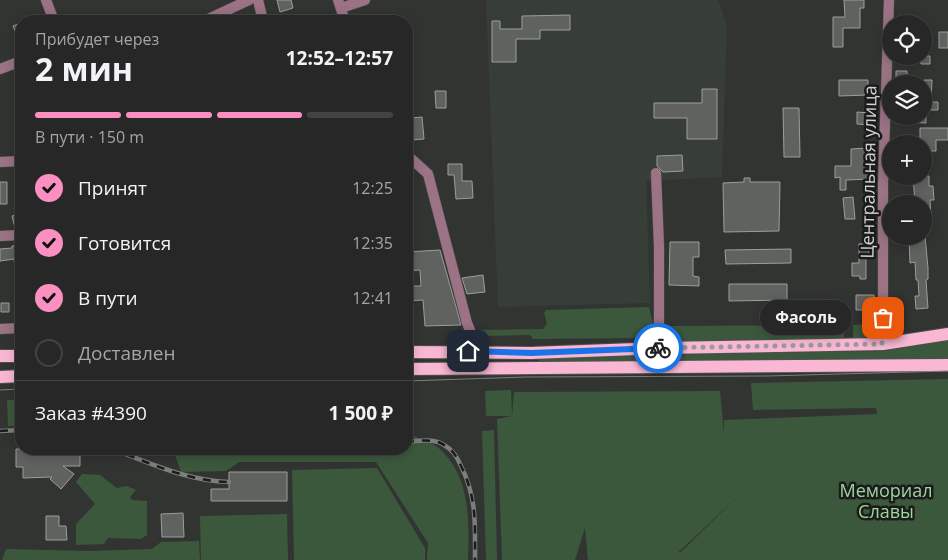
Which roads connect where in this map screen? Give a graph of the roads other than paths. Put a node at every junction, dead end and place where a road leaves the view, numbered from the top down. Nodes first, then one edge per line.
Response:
1 (46, 0) edge
2 (248, 0) edge
3 (258, 0) edge
4 (365, 0) edge
5 (889, 0) edge
6 (340, 4) edge
7 (52, 15) edge
8 (217, 15) edge
9 (262, 15) edge
10 (15, 63) edge
11 (0, 69) edge
12 (413, 160) edge
13 (15, 161) edge
14 (0, 162) edge
15 (656, 173) dead end
16 (0, 236) edge
17 (15, 236) edge
18 (15, 328) edge
19 (0, 329) edge
20 (948, 334) edge
21 (882, 344) junction
22 (663, 348) junction
23 (413, 352) edge
24 (479, 352) junction
25 (500, 352) junction
26 (0, 356) edge
27 (15, 356) edge
28 (948, 365) edge
29 (413, 368) edge
30 (500, 369) junction
31 (15, 376) edge
32 (0, 377) edge

1 - 7 street
2 - 8 street
3 - 9 street
4 - 6 street
5 - 21 street, Центральная улица
10 - 11 street
12 - 24 street
13 - 14 street
15 - 22 street
16 - 17 street
18 - 19 street
20 - 21 main road
21 - 22 main road
22 - 25 main road
23 - 24 main road
24 - 25 main road
25 - 30 main road
26 - 27 main road
28 - 30 main road
29 - 30 main road
31 - 32 main road

